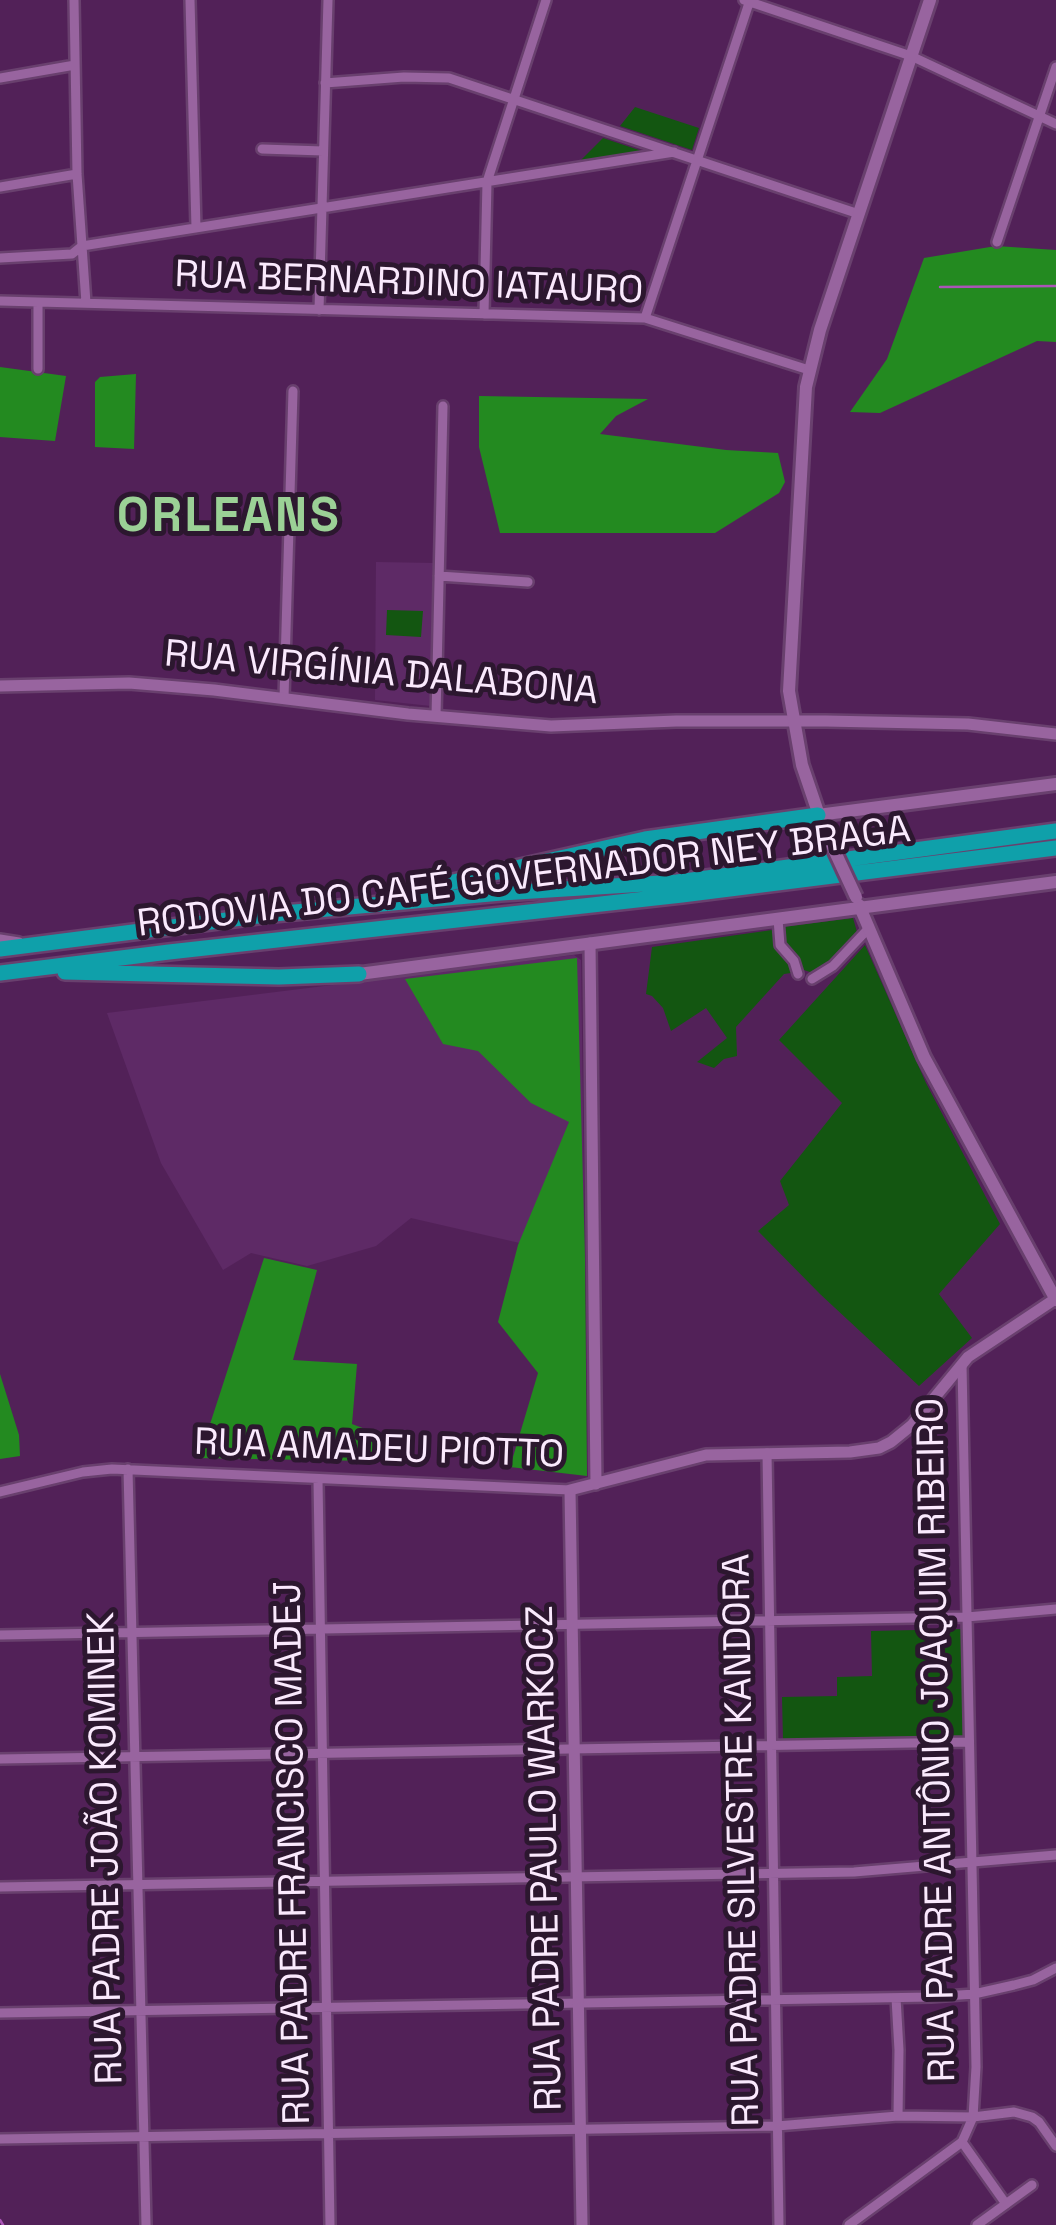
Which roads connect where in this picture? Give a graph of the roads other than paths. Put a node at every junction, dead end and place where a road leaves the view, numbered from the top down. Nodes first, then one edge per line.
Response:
1 (74, 0) edge
2 (190, 0) edge
3 (328, 0) edge
4 (546, 0) edge
5 (748, 0) edge
6 (930, 0) edge
7 (911, 56) junction
8 (75, 66) junction
9 (1056, 66) edge
10 (0, 78) edge
11 (326, 84) junction
12 (514, 99) junction
13 (1040, 116) junction
14 (1056, 124) edge
15 (262, 149) dead end
16 (324, 151) junction
17 (674, 152) junction
18 (697, 160) junction
19 (77, 174) junction
20 (487, 182) junction
21 (0, 187) edge
22 (322, 208) junction
23 (859, 214) junction
24 (196, 228) junction
25 (998, 242) dead end
26 (82, 246) junction
27 (0, 258) edge
28 (0, 301) edge
29 (38, 302) junction
30 (86, 304) junction
31 (319, 310) junction
32 (484, 314) junction
33 (645, 318) junction
34 (38, 369) dead end
35 (809, 370) junction
36 (293, 391) dead end
37 (443, 406) dead end
38 (439, 576) junction
39 (528, 582) dead end
40 (0, 686) edge
41 (284, 698) junction
42 (436, 716) junction
43 (792, 720) junction
44 (1056, 734) edge
45 (1056, 782) edge
46 (821, 821) junction
47 (1056, 831) edge
48 (1056, 848) edge
49 (1056, 882) edge
50 (858, 902) junction
51 (334, 908) junction
52 (778, 919) junction
53 (870, 928) junction
54 (0, 939) edge
55 (590, 944) junction
56 (32, 945) junction
57 (0, 949) edge
58 (8, 972) edge
59 (359, 974) joint
60 (798, 974) dead end
61 (812, 978) dead end
62 (1056, 1300) edge
63 (962, 1362) junction
64 (766, 1454) junction
65 (128, 1469) junction
66 (318, 1480) junction
67 (596, 1484) junction
68 (570, 1490) junction
69 (0, 1492) edge
70 (1056, 1609) edge
71 (967, 1617) junction
72 (769, 1620) junction
73 (572, 1624) junction
74 (321, 1629) junction
75 (132, 1632) junction
76 (0, 1635) edge
77 (969, 1742) junction
78 (771, 1746) junction
79 (574, 1749) junction
80 (322, 1754) junction
81 (135, 1757) junction
82 (0, 1759) edge
83 (1056, 1855) edge
84 (972, 1864) junction
85 (773, 1874) junction
86 (576, 1877) junction
87 (324, 1882) junction
88 (138, 1885) junction
89 (0, 1887) edge
90 (1056, 1968) edge
91 (974, 1994) junction
92 (896, 1998) junction
93 (775, 2000) junction
94 (578, 2003) junction
95 (326, 2007) junction
96 (140, 2010) junction
97 (0, 2013) edge
98 (898, 2116) junction
99 (973, 2116) junction
100 (777, 2126) junction
101 (580, 2130) junction
102 (328, 2134) junction
103 (144, 2137) junction
104 (0, 2139) edge
105 (962, 2142) junction
106 (1056, 2146) edge
107 (1032, 2185) dead end
108 (1006, 2204) junction
109 (146, 2225) edge
110 (330, 2225) edge
111 (582, 2225) edge
112 (779, 2225) edge
113 (849, 2225) edge
114 (977, 2225) edge

1 - 8 street
2 - 24 street
3 - 11 street
4 - 12 street
5 - 7 street
5 - 18 street
6 - 7 main road
7 - 13 street
7 - 23 main road
8 - 10 street
8 - 19 street
9 - 13 street
11 - 12 street
11 - 16 street
12 - 17 street
12 - 20 street
13 - 14 street
13 - 25 street
15 - 16 street
16 - 22 street
17 - 18 street
17 - 20 street
18 - 23 street
18 - 33 street
19 - 21 street
19 - 26 street
20 - 22 street
20 - 32 street
22 - 24 street
22 - 31 street
23 - 35 main road
24 - 26 street
26 - 27 street
26 - 30 street
28 - 29 street, RUA BERNARDINO IATAURO
29 - 30 street, RUA BERNARDINO IATAURO
29 - 34 street
30 - 31 street, RUA BERNARDINO IATAURO
31 - 32 street, RUA BERNARDINO IATAURO
32 - 33 street, RUA BERNARDINO IATAURO
33 - 35 street, RUA BERNARDINO IATAURO
35 - 43 main road
36 - 41 street
37 - 38 street
38 - 39 street
38 - 42 street
40 - 41 street, RUA VIRGÍNIA DALABONA
41 - 42 street, RUA VIRGÍNIA DALABONA
42 - 43 street, RUA VIRGÍNIA DALABONA
43 - 44 street, RUA VIRGÍNIA DALABONA
43 - 46 main road
45 - 46 main road
46 - 50 main road, bridge
46 - 51 highway
47 - 51 highway, RODOVIA DO CAFÉ GOVERNADOR NEY BRAGA
48 - 58 highway, RODOVIA DO CAFÉ GOVERNADOR NEY BRAGA
49 - 50 main road
50 - 52 main road
50 - 53 main road
51 - 56 highway, RODOVIA DO CAFÉ GOVERNADOR NEY BRAGA
52 - 55 main road
52 - 60 street
53 - 61 street
53 - 62 main road
54 - 56 street
55 - 59 main road
55 - 67 street
56 - 57 highway, RODOVIA DO CAFÉ GOVERNADOR NEY BRAGA
58 - 59 highway
62 - 63 street, RUA AMADEU PIOTTO
63 - 64 street, RUA AMADEU PIOTTO
63 - 71 street, RUA PADRE ANTÔNIO JOAQUIM RIBEIRO
64 - 67 street, RUA AMADEU PIOTTO
64 - 72 street, RUA PADRE SILVESTRE KANDORA
65 - 66 street, RUA AMADEU PIOTTO
65 - 69 street, RUA AMADEU PIOTTO
65 - 75 street, RUA PADRE JOÃO KOMINEK
66 - 68 street, RUA AMADEU PIOTTO
66 - 74 street, RUA PADRE FRANCISCO MADEJ
67 - 68 street, RUA AMADEU PIOTTO
68 - 73 street, RUA PADRE PAULO WARKOCZ
70 - 71 street
71 - 72 street
71 - 77 street, RUA PADRE ANTÔNIO JOAQUIM RIBEIRO
72 - 73 street
72 - 78 street, RUA PADRE SILVESTRE KANDORA
73 - 74 street
73 - 79 street, RUA PADRE PAULO WARKOCZ
74 - 75 street
74 - 80 street, RUA PADRE FRANCISCO MADEJ
75 - 76 street
75 - 81 street, RUA PADRE JOÃO KOMINEK
77 - 78 street
77 - 84 street, RUA PADRE ANTÔNIO JOAQUIM RIBEIRO
78 - 79 street
78 - 85 street, RUA PADRE SILVESTRE KANDORA
79 - 80 street
79 - 86 street, RUA PADRE PAULO WARKOCZ
80 - 81 street
80 - 87 street, RUA PADRE FRANCISCO MADEJ
81 - 82 street
81 - 88 street, RUA PADRE JOÃO KOMINEK
83 - 84 street
84 - 85 street
84 - 91 street, RUA PADRE ANTÔNIO JOAQUIM RIBEIRO
85 - 86 street
85 - 93 street, RUA PADRE SILVESTRE KANDORA
86 - 87 street
86 - 94 street, RUA PADRE PAULO WARKOCZ
87 - 88 street
87 - 95 street, RUA PADRE FRANCISCO MADEJ
88 - 89 street
88 - 96 street, RUA PADRE JOÃO KOMINEK
90 - 91 street
91 - 92 street
91 - 99 street, RUA PADRE ANTÔNIO JOAQUIM RIBEIRO
92 - 93 street
92 - 98 street
93 - 94 street
93 - 100 street, RUA PADRE SILVESTRE KANDORA
94 - 95 street
94 - 101 street, RUA PADRE PAULO WARKOCZ
95 - 96 street
95 - 102 street, RUA PADRE FRANCISCO MADEJ
96 - 97 street
96 - 103 street, RUA PADRE JOÃO KOMINEK
98 - 99 street
98 - 100 street
99 - 105 street, RUA PADRE ANTÔNIO JOAQUIM RIBEIRO
99 - 106 street
100 - 101 street
100 - 112 street, RUA PADRE SILVESTRE KANDORA
101 - 102 street
101 - 111 street, RUA PADRE PAULO WARKOCZ
102 - 103 street
102 - 110 street, RUA PADRE FRANCISCO MADEJ
103 - 104 street
103 - 109 street, RUA PADRE JOÃO KOMINEK
105 - 108 street
105 - 113 street
107 - 108 street
108 - 114 street

